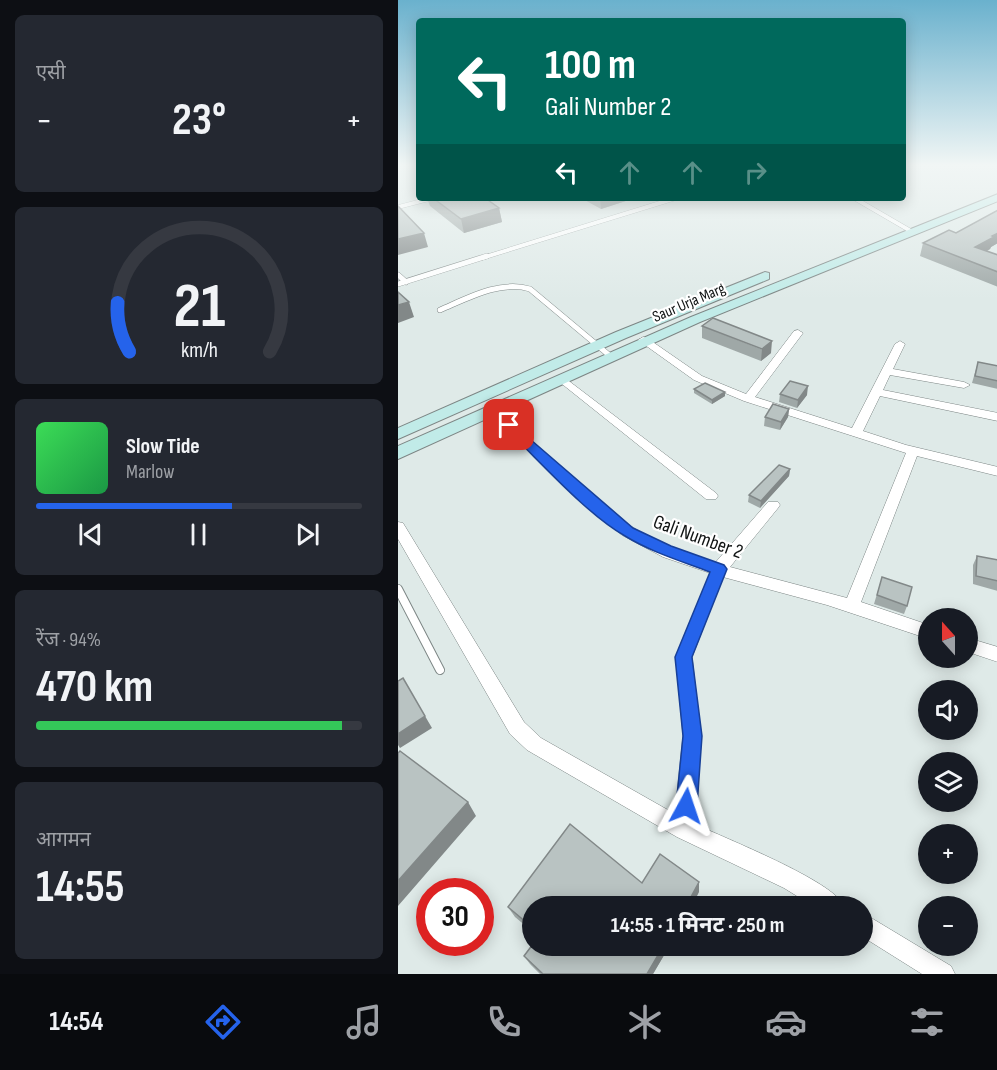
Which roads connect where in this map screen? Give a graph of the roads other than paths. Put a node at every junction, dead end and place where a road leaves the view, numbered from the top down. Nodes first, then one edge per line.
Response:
1 (639, 209) edge
2 (873, 209) edge
3 (941, 209) edge
4 (955, 209) edge
5 (903, 227) junction
6 (398, 275) edge
7 (406, 282) junction
8 (398, 284) edge
9 (731, 289) junction
10 (746, 297) junction
11 (440, 309) dead end
12 (798, 333) dead end
13 (643, 340) junction
14 (900, 344) dead end
15 (596, 346) junction
16 (609, 356) junction
17 (887, 370) junction
18 (560, 378) junction
19 (964, 385) dead end
20 (877, 392) junction
21 (748, 399) junction
22 (492, 409) junction
23 (998, 417) edge
24 (856, 433) junction
25 (398, 434) edge
26 (913, 451) junction
27 (398, 453) edge
28 (998, 472) edge
29 (712, 495) dead end
30 (773, 504) dead end
31 (398, 527) edge
32 (719, 569) junction
33 (398, 588) edge
34 (851, 607) junction
35 (918, 628) edge
36 (978, 648) edge
37 (998, 655) edge
38 (440, 670) dead end
39 (684, 830) junction
40 (817, 896) edge
41 (873, 930) edge
42 (943, 974) edge

1 - 7 lane
2 - 5 lane
3 - 5 street, Saur Urja Marg
4 - 5 street, Saur Urja Marg
5 - 9 street, Saur Urja Marg
5 - 10 street, Saur Urja Marg
6 - 7 lane
7 - 8 lane
9 - 10 street
9 - 15 street, Saur Urja Marg
10 - 13 street, Saur Urja Marg
11 - 15 lane
12 - 21 street
13 - 16 street, Saur Urja Marg
13 - 21 street
14 - 17 street
15 - 16 lane
15 - 25 street, Saur Urja Marg
16 - 18 street, Saur Urja Marg
17 - 19 street
17 - 20 street
18 - 22 street, Saur Urja Marg
18 - 29 street
20 - 23 street
20 - 24 street
21 - 24 street
22 - 27 street, Saur Urja Marg
22 - 32 street, Gali Number 2
24 - 26 street
26 - 28 street
26 - 34 street
30 - 32 street
31 - 39 street
32 - 34 street, Gali Number 2
32 - 39 street
33 - 38 lane
34 - 35 street, Gali Number 2
36 - 37 street
39 - 40 street
41 - 42 street

